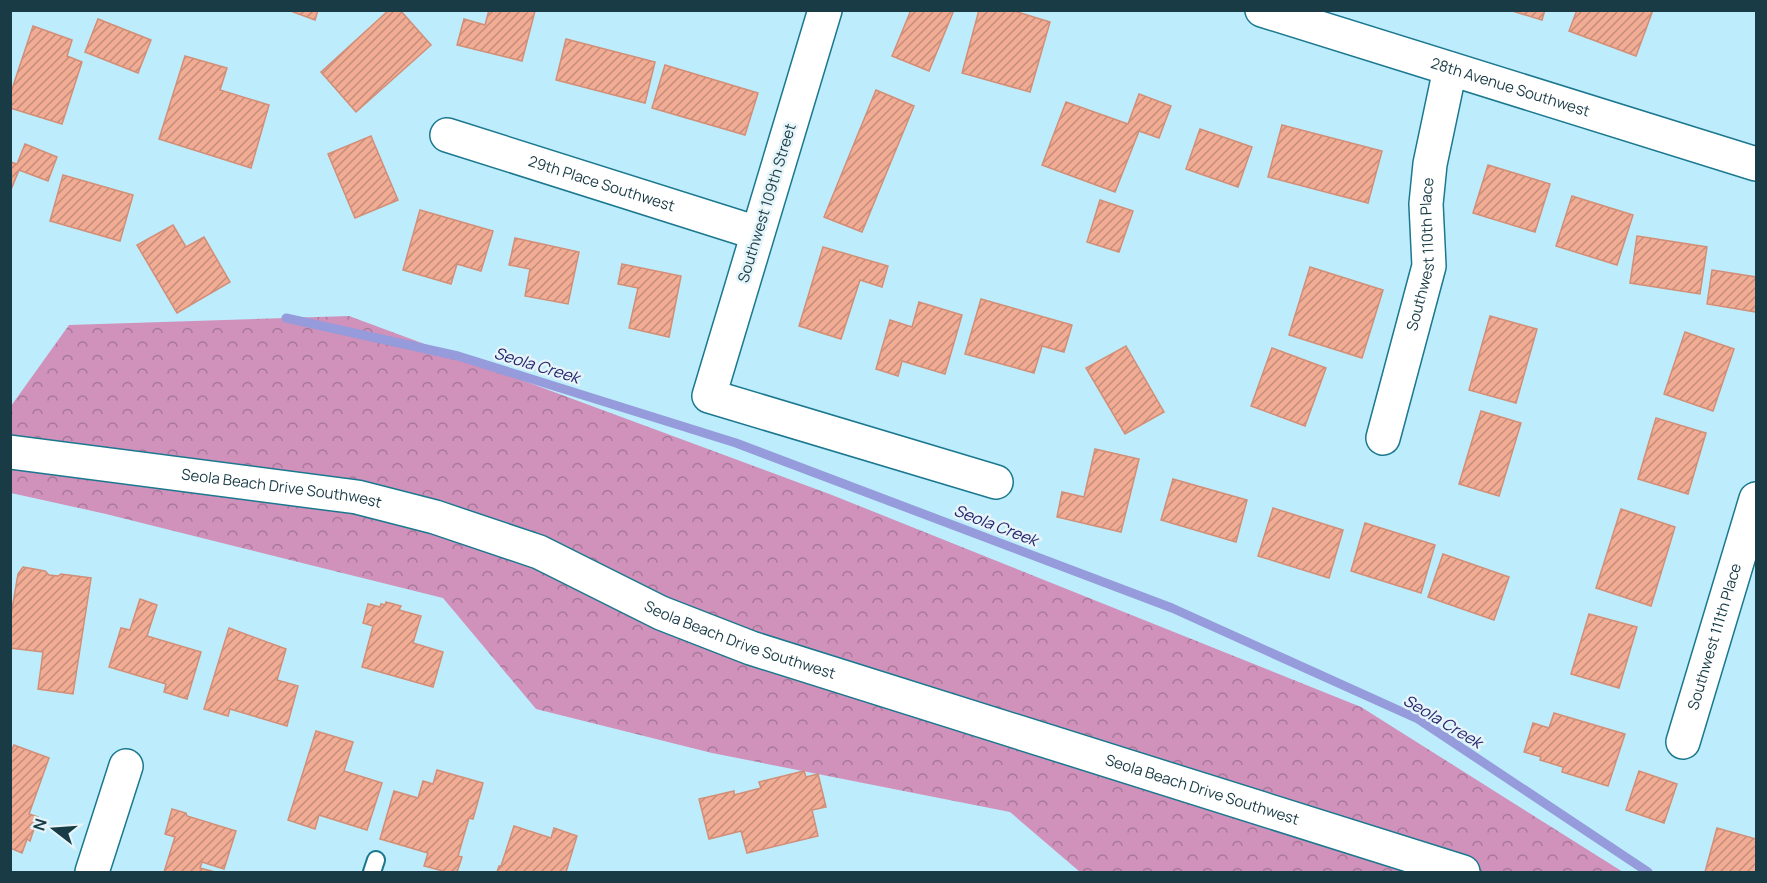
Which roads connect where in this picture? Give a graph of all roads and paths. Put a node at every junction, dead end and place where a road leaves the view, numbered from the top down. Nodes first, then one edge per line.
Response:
1 (825, 10) edge
2 (1262, 10) edge
3 (1311, 18) edge
4 (1450, 69) junction
5 (447, 135) dead end
6 (1756, 164) edge
7 (757, 233) junction
8 (1383, 438) dead end
9 (10, 452) edge
10 (996, 482) dead end
11 (1756, 499) edge
12 (1683, 742) dead end
13 (126, 766) dead end
14 (92, 873) edge
15 (1463, 873) edge

1 - 7 street, Southwest 109th Street
2 - 3 street, 28th Avenue Southwest
3 - 4 street, 28th Avenue Southwest
4 - 6 street, 28th Avenue Southwest
4 - 8 street, Southwest 110th Place
5 - 7 street, 29th Place Southwest
7 - 10 street, Southwest 109th Street
9 - 15 street, Seola Beach Drive Southwest
11 - 12 street, Southwest 111th Place
13 - 14 street

